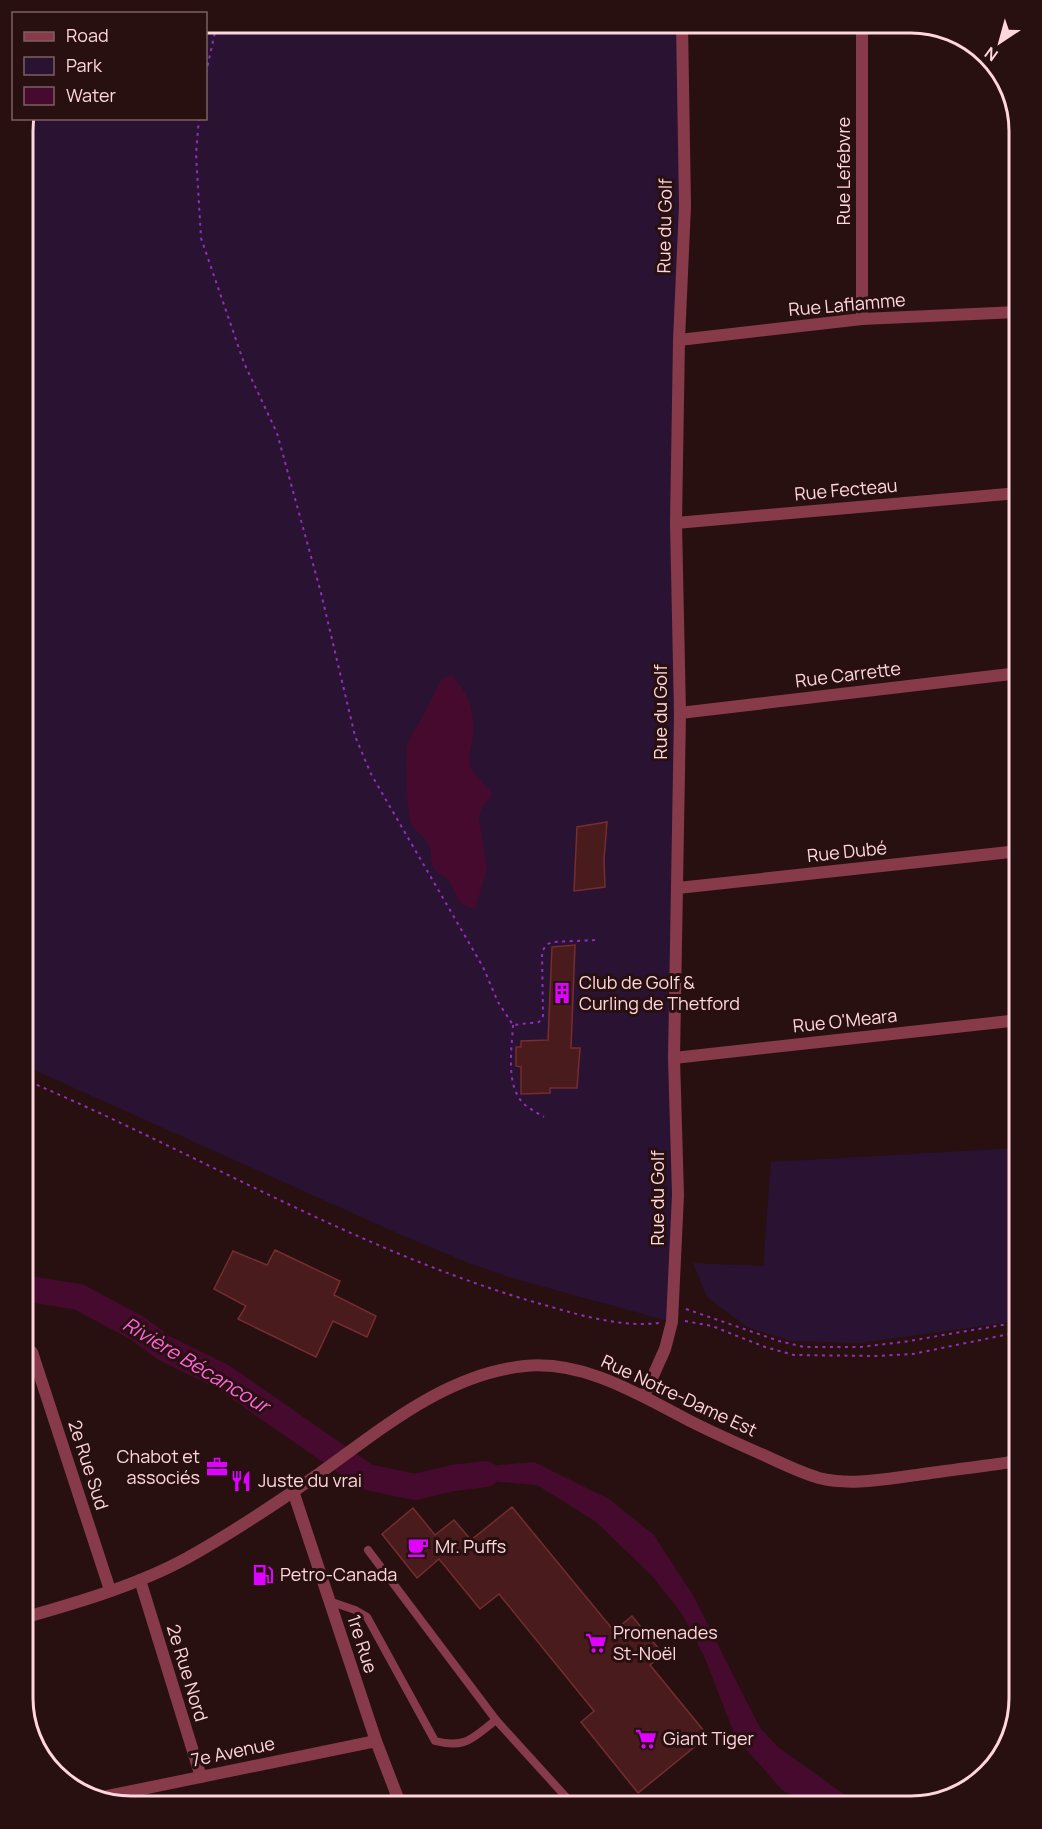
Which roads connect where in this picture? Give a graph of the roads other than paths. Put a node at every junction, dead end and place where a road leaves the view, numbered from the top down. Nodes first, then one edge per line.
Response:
1 (682, 33) edge
2 (862, 33) edge
3 (1009, 312) edge
4 (862, 319) junction
5 (679, 340) junction
6 (1009, 494) edge
7 (676, 523) junction
8 (1009, 674) edge
9 (680, 713) junction
10 (1009, 852) edge
11 (678, 888) junction
12 (1009, 1021) edge
13 (674, 1058) junction
14 (33, 1355) edge
15 (644, 1396) junction
16 (1009, 1462) edge
17 (293, 1491) junction
18 (368, 1550) dead end
19 (140, 1580) junction
20 (110, 1590) junction
21 (330, 1601) junction
22 (33, 1614) edge
23 (496, 1720) junction
24 (376, 1741) junction
25 (201, 1777) junction
26 (115, 1795) edge
27 (397, 1796) edge
28 (565, 1796) edge

1 - 5 street, Rue du Golf
2 - 4 street, Rue Lefebvre
3 - 4 street, Rue Laflamme
4 - 5 street, Rue Laflamme
5 - 7 street, Rue du Golf
6 - 7 street, Rue Fecteau
7 - 9 street, Rue du Golf
8 - 9 street, Rue Carrette
9 - 11 street, Rue du Golf
10 - 11 street, Rue Dubé
11 - 13 street, Rue du Golf
12 - 13 street, Rue O'Meara
13 - 15 street, Rue du Golf
14 - 20 street, 2e Rue Sud
15 - 16 street, Rue Notre-Dame Est
15 - 17 street, Rue Notre-Dame Est
17 - 19 street, Rue Notre-Dame Est
17 - 21 street, 1re Rue
18 - 23 lane
19 - 20 street, Rue Notre-Dame Est
19 - 25 street, 2e Rue Nord
20 - 22 street, Rue Notre-Dame Est
21 - 23 lane
21 - 24 street, 1re Rue
23 - 28 lane
24 - 25 street, 7e Avenue
24 - 27 street, 1re Rue
25 - 26 street, 7e Avenue

